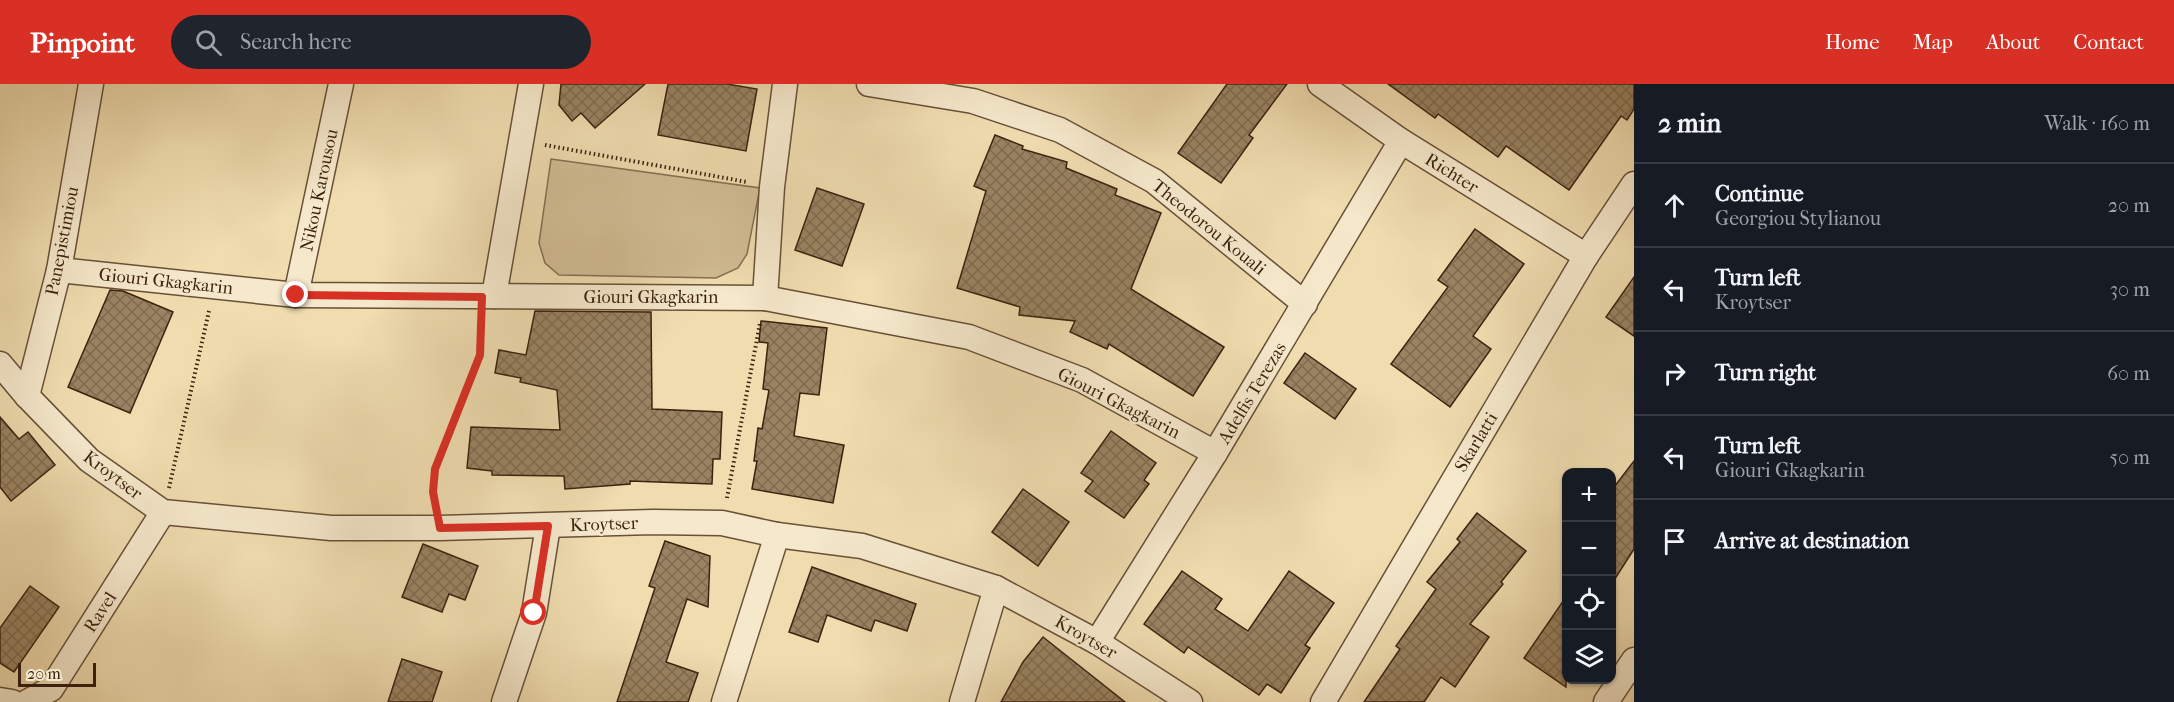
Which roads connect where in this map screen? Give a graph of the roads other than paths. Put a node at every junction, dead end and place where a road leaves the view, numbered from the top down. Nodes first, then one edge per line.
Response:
1 (91, 84) edge
2 (341, 84) edge
3 (531, 84) edge
4 (785, 84) edge
5 (869, 84) edge
6 (1320, 84) edge
7 (1401, 141) junction
8 (1634, 184) edge
9 (1586, 256) junction
10 (59, 270) junction
11 (296, 295) junction
12 (488, 296) junction
13 (765, 298) junction
14 (1305, 304) junction
15 (0, 364) edge
16 (27, 396) junction
17 (1215, 453) junction
18 (163, 512) junction
19 (548, 526) junction
20 (777, 535) junction
21 (996, 588) junction
22 (1097, 642) junction
23 (1634, 660) edge
24 (0, 700) edge
25 (12, 702) edge
26 (27, 702) edge
27 (504, 702) edge
28 (724, 702) edge
29 (962, 702) edge
30 (1190, 702) edge
31 (1323, 702) edge
32 (1606, 702) edge

1 - 10 street, Panepistimiou
2 - 11 street, Nikou Karousou
3 - 12 street
4 - 13 street
5 - 14 street, Theodorou Kouali
6 - 7 street, Richter
7 - 9 street, Richter
7 - 14 street, Adelfis Terezas
8 - 9 street, Skarlatti
9 - 31 street, Skarlatti
10 - 11 street, Giouri Gkagkarin
10 - 16 street, Panepistimiou
11 - 12 street, Giouri Gkagkarin
12 - 13 street, Giouri Gkagkarin
13 - 17 street, Giouri Gkagkarin
14 - 17 street, Adelfis Terezas
15 - 16 street, Kroytser
16 - 18 street, Kroytser
17 - 22 street, Adelfis Terezas
18 - 19 street, Kroytser
18 - 26 street, Ravel
19 - 20 street, Kroytser
19 - 27 street
20 - 21 street, Kroytser
20 - 28 street
21 - 22 street, Kroytser
21 - 29 street
22 - 30 street, Kroytser
23 - 32 street
24 - 25 street

